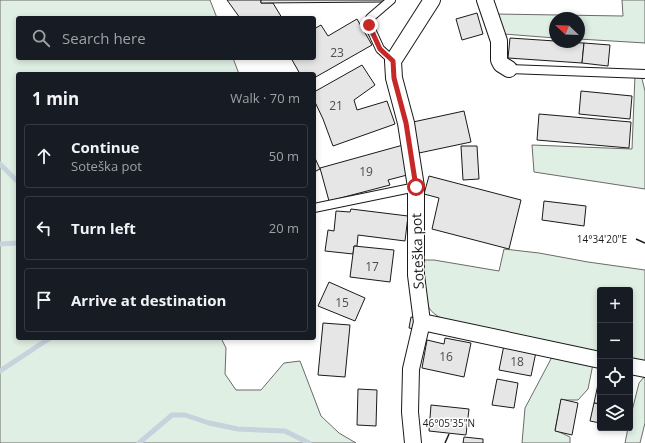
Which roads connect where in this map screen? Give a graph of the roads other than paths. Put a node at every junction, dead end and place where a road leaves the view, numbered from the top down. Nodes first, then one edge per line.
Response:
1 (391, 0) edge
2 (432, 0) edge
3 (485, 0) edge
4 (393, 61) junction
5 (509, 69) joint
6 (645, 74) edge
7 (416, 187) junction
8 (316, 208) edge
9 (422, 322) junction
10 (597, 359) edge
11 (633, 367) edge
12 (645, 369) edge
13 (413, 443) edge

1 - 4 lane
2 - 4 street
3 - 5 street
4 - 7 street, Soteška pot
5 - 6 lane
7 - 8 lane
7 - 9 street, Soteška pot
9 - 10 street
9 - 13 street, Soteška pot
11 - 12 street

